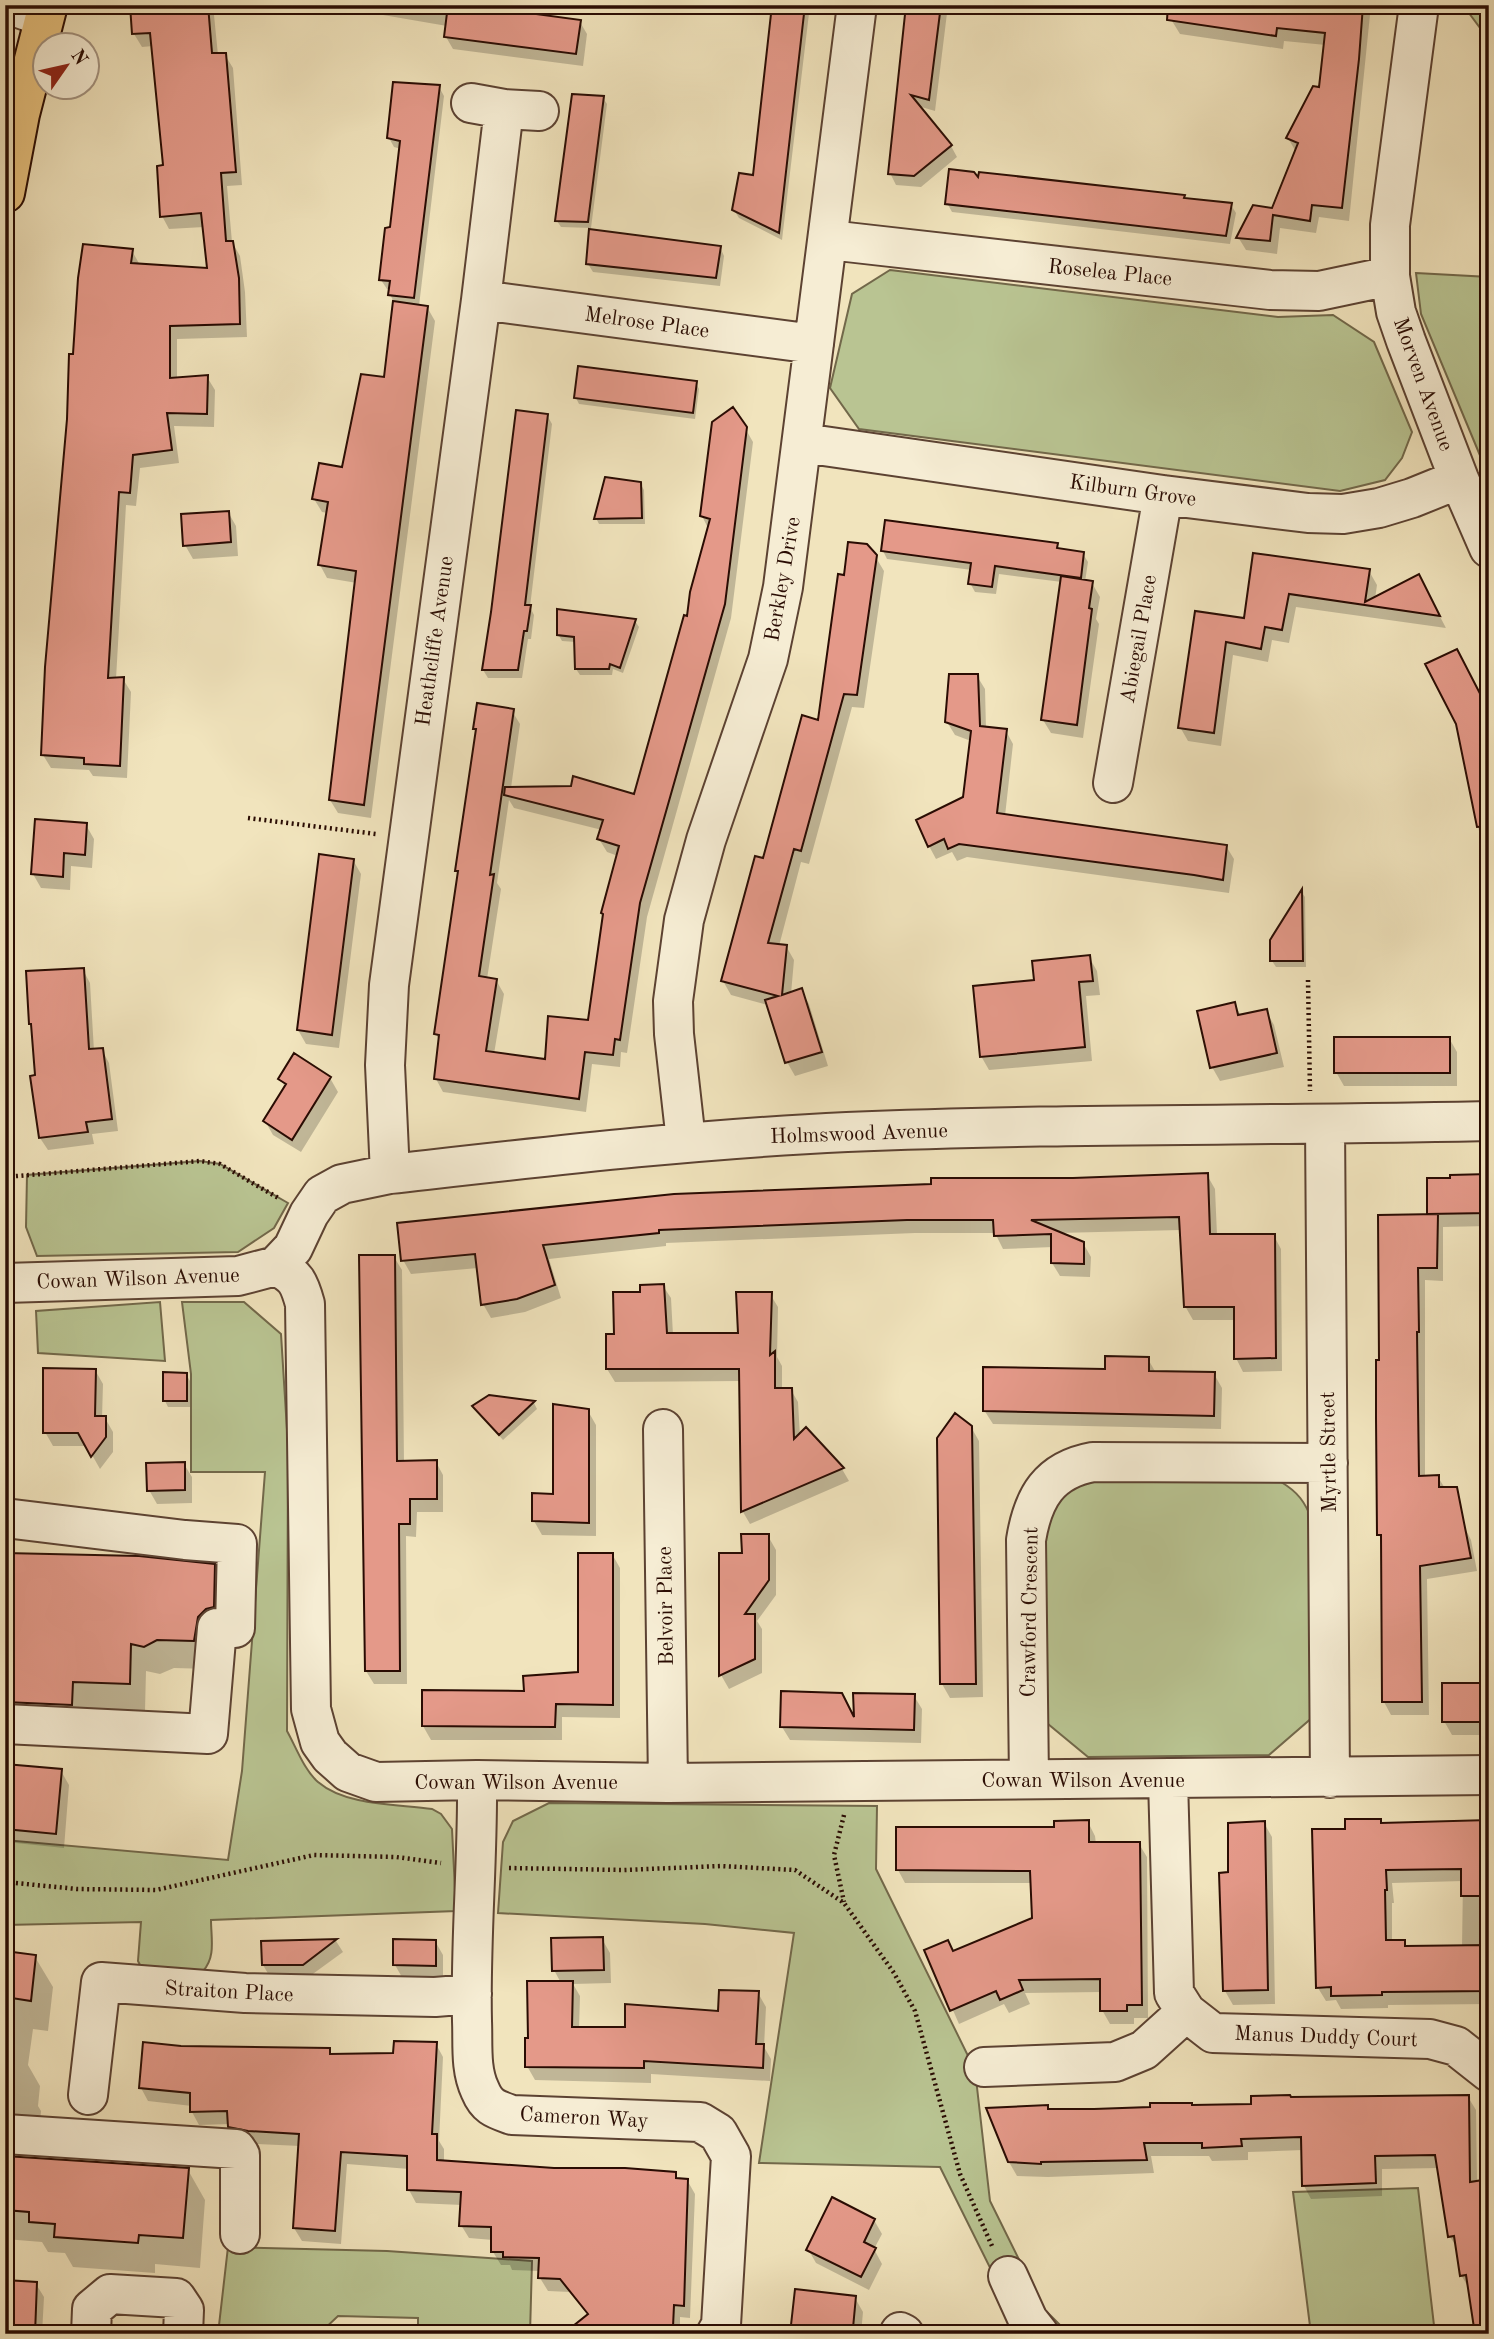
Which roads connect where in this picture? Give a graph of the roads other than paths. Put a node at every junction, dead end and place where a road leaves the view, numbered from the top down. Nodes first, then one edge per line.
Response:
1 (857, 5) edge
2 (1419, 5) edge
3 (34, 9) edge
4 (505, 108) dead end
5 (5, 193) edge
6 (829, 240) junction
7 (1391, 276) junction
8 (481, 300) junction
9 (814, 344) junction
10 (803, 443) junction
11 (1459, 479) junction
12 (1163, 495) junction
13 (1489, 548) edge
14 (1113, 783) dead end
15 (1489, 1121) edge
16 (1318, 1125) junction
17 (686, 1141) junction
18 (390, 1174) junction
19 (276, 1266) junction
20 (5, 1283) edge
21 (663, 1429) dead end
22 (1328, 1463) junction
23 (5, 1518) edge
24 (5, 1724) edge
25 (1489, 1775) edge
26 (1330, 1778) junction
27 (1029, 1779) junction
28 (477, 1780) junction
29 (1168, 1780) junction
30 (668, 1783) junction
31 (472, 1994) junction
32 (1186, 2012) junction
33 (984, 2067) dead end
34 (1489, 2072) edge
35 (88, 2095) dead end
36 (5, 2134) edge
37 (240, 2234) dead end
38 (1008, 2276) road end
39 (92, 2334) edge
40 (183, 2334) edge
41 (716, 2334) edge
42 (1039, 2334) edge

1 - 6 street, Berkley Drive
2 - 7 street, Morven Avenue
3 - 5 main road
4 - 8 street, Heathcliffe Avenue
6 - 7 street, Roselea Place
6 - 9 street, Berkley Drive
7 - 11 street, Morven Avenue
8 - 9 street, Melrose Place
8 - 18 street, Heathcliffe Avenue
9 - 10 street, Berkley Drive
10 - 12 street, Kilburn Grove
10 - 17 street, Berkley Drive
11 - 12 street, Kilburn Grove
11 - 13 street, Morven Avenue
12 - 14 street, Abiegail Place
15 - 16 street, Holmswood Avenue
16 - 17 street, Holmswood Avenue
16 - 22 street, Myrtle Street
17 - 18 street, Holmswood Avenue
18 - 19 street, Holmswood Avenue
19 - 20 street, Cowan Wilson Avenue
19 - 28 street, Cowan Wilson Avenue
21 - 30 street, Belvoir Place
22 - 26 street, Myrtle Street
22 - 27 street, Crawford Crescent
23 - 24 street
25 - 26 street, Cowan Wilson Avenue
26 - 29 street, Cowan Wilson Avenue
27 - 29 street, Cowan Wilson Avenue
27 - 30 street, Cowan Wilson Avenue
28 - 30 street, Cowan Wilson Avenue
28 - 31 street, Cameron Way
29 - 32 street
31 - 35 street, Straiton Place
31 - 41 street, Cameron Way
32 - 33 street
32 - 34 street, Manus Duddy Court
36 - 37 street
38 - 42 street
39 - 40 street

